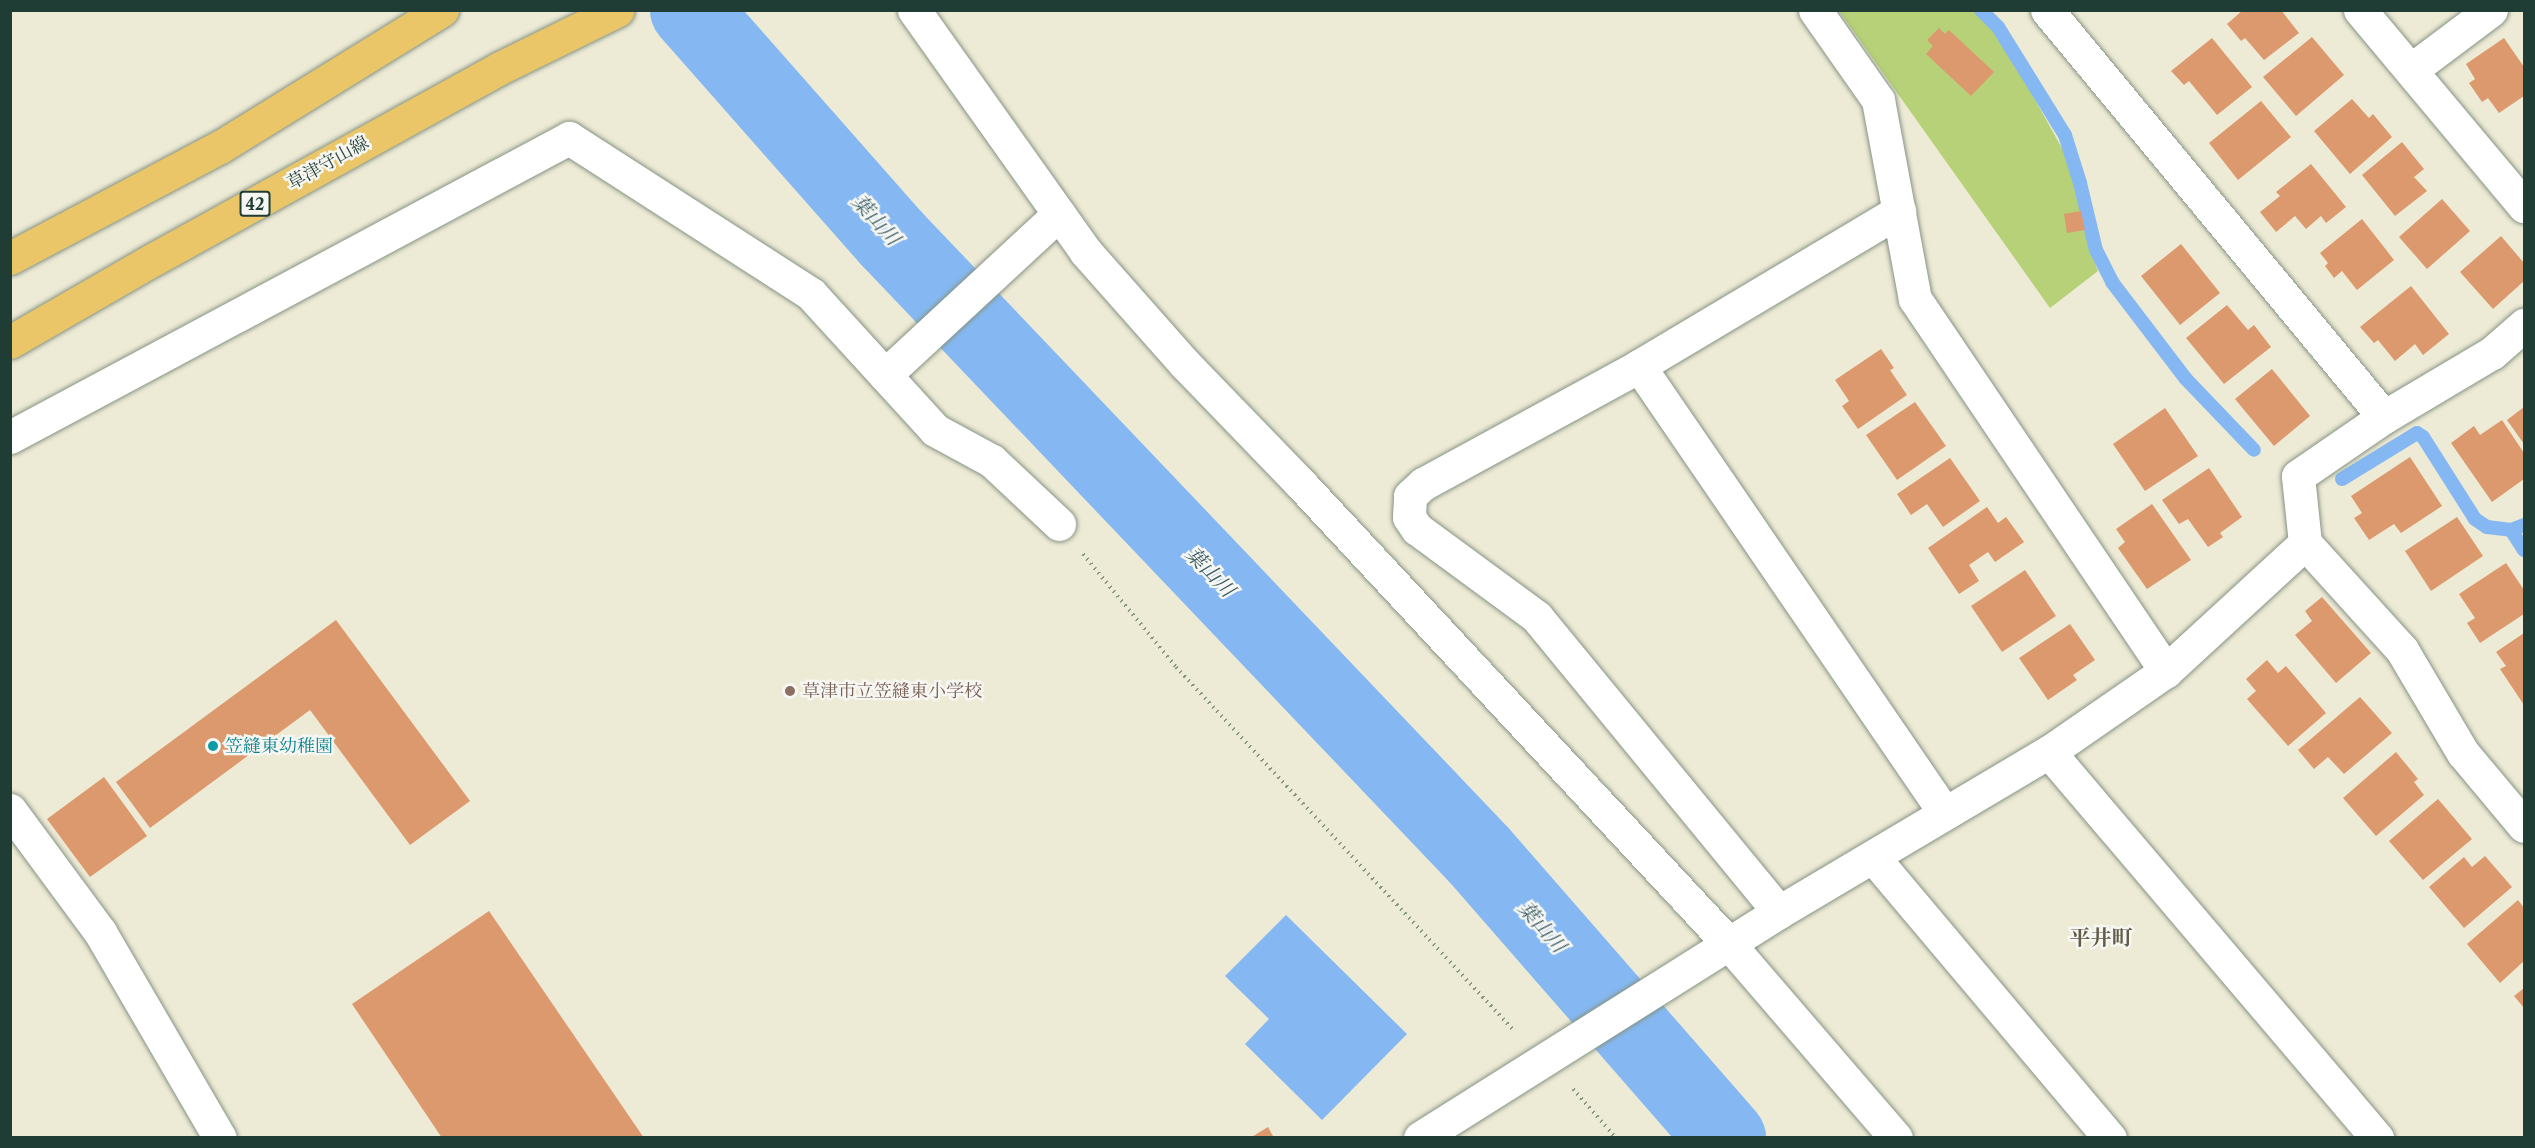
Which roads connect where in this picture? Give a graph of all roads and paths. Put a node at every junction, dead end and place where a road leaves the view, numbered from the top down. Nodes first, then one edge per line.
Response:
1 (442, 10) edge
2 (618, 10) edge
3 (914, 10) edge
4 (1815, 10) edge
5 (2047, 10) edge
6 (2360, 10) edge
7 (2491, 10) edge
8 (2411, 70) junction
9 (2524, 206) edge
10 (1899, 211) junction
11 (1059, 214) junction
12 (10, 258) edge
13 (2524, 325) edge
14 (10, 342) edge
15 (1639, 366) junction
16 (885, 375) junction
17 (2384, 417) junction
18 (10, 437) edge
19 (1059, 524) joint
20 (2305, 543) junction
21 (2166, 671) junction
22 (2049, 752) junction
23 (10, 810) edge
24 (1944, 812) junction
25 (2524, 826) edge
26 (1873, 857) junction
27 (1779, 912) junction
28 (1730, 944) junction
29 (1543, 1062) junction
30 (219, 1137) edge
31 (1420, 1137) edge
32 (1616, 1137) edge
33 (1896, 1137) edge
34 (2110, 1137) edge
35 (2377, 1137) edge

1 - 12 main road
2 - 14 main road, 草津守山線 / 42
3 - 11 street
4 - 10 street
5 - 17 street
6 - 8 street
7 - 8 street
8 - 9 street
10 - 15 street
10 - 21 street
11 - 16 street
11 - 28 street
13 - 17 street
15 - 24 street
15 - 27 street
16 - 18 street
16 - 19 street
17 - 20 street
19 - 29 path
20 - 21 street
20 - 25 street
21 - 22 street
22 - 24 street
22 - 35 street
23 - 30 street
24 - 26 street
26 - 27 street
26 - 34 street
27 - 28 street
28 - 29 street
28 - 33 street
29 - 31 street
29 - 32 path

